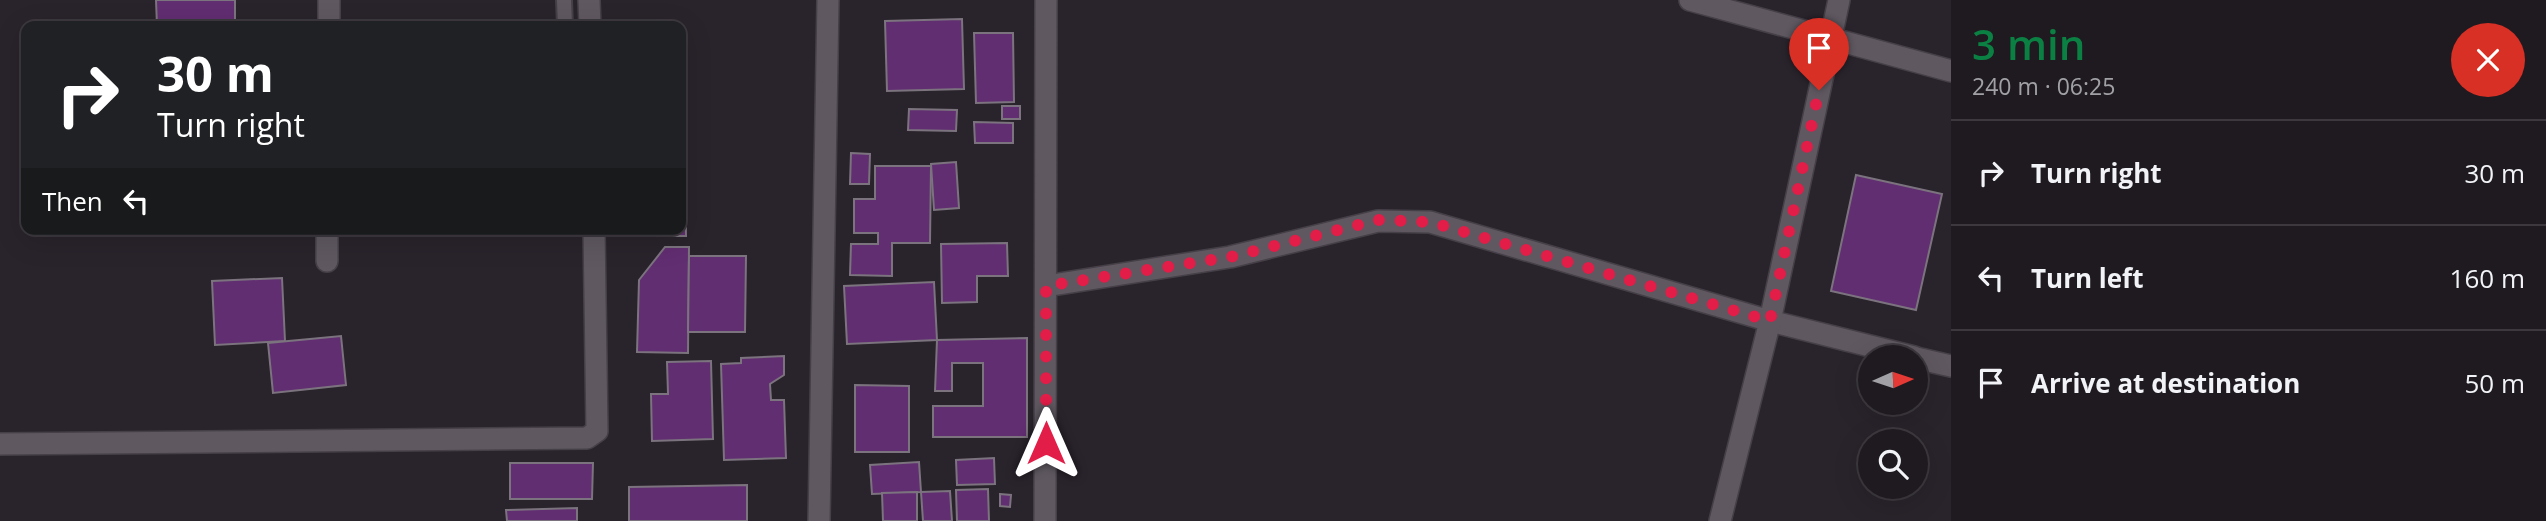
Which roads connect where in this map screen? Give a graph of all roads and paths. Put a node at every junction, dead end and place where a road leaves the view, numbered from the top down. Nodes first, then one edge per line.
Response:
1 (329, 0) edge
2 (564, 0) edge
3 (589, 0) edge
4 (828, 0) edge
5 (1045, 0) edge
6 (1690, 0) edge
7 (1839, 0) edge
8 (328, 21) edge
9 (565, 21) edge
10 (590, 21) edge
11 (1829, 39) junction
12 (1951, 71) edge
13 (327, 235) edge
14 (594, 235) edge
15 (327, 261) dead end
16 (1046, 286) junction
17 (1770, 321) junction
18 (1867, 345) edge
19 (1928, 360) edge
20 (1951, 366) edge
21 (0, 444) edge
22 (818, 521) edge
23 (1045, 521) edge
24 (1720, 521) edge

1 - 8 street
2 - 9 lane
3 - 10 street
4 - 22 street
5 - 16 street
6 - 11 street
7 - 11 street
11 - 12 street
11 - 17 street
13 - 15 street
14 - 21 street
16 - 17 street
16 - 23 street
17 - 18 street
17 - 24 street
19 - 20 street

